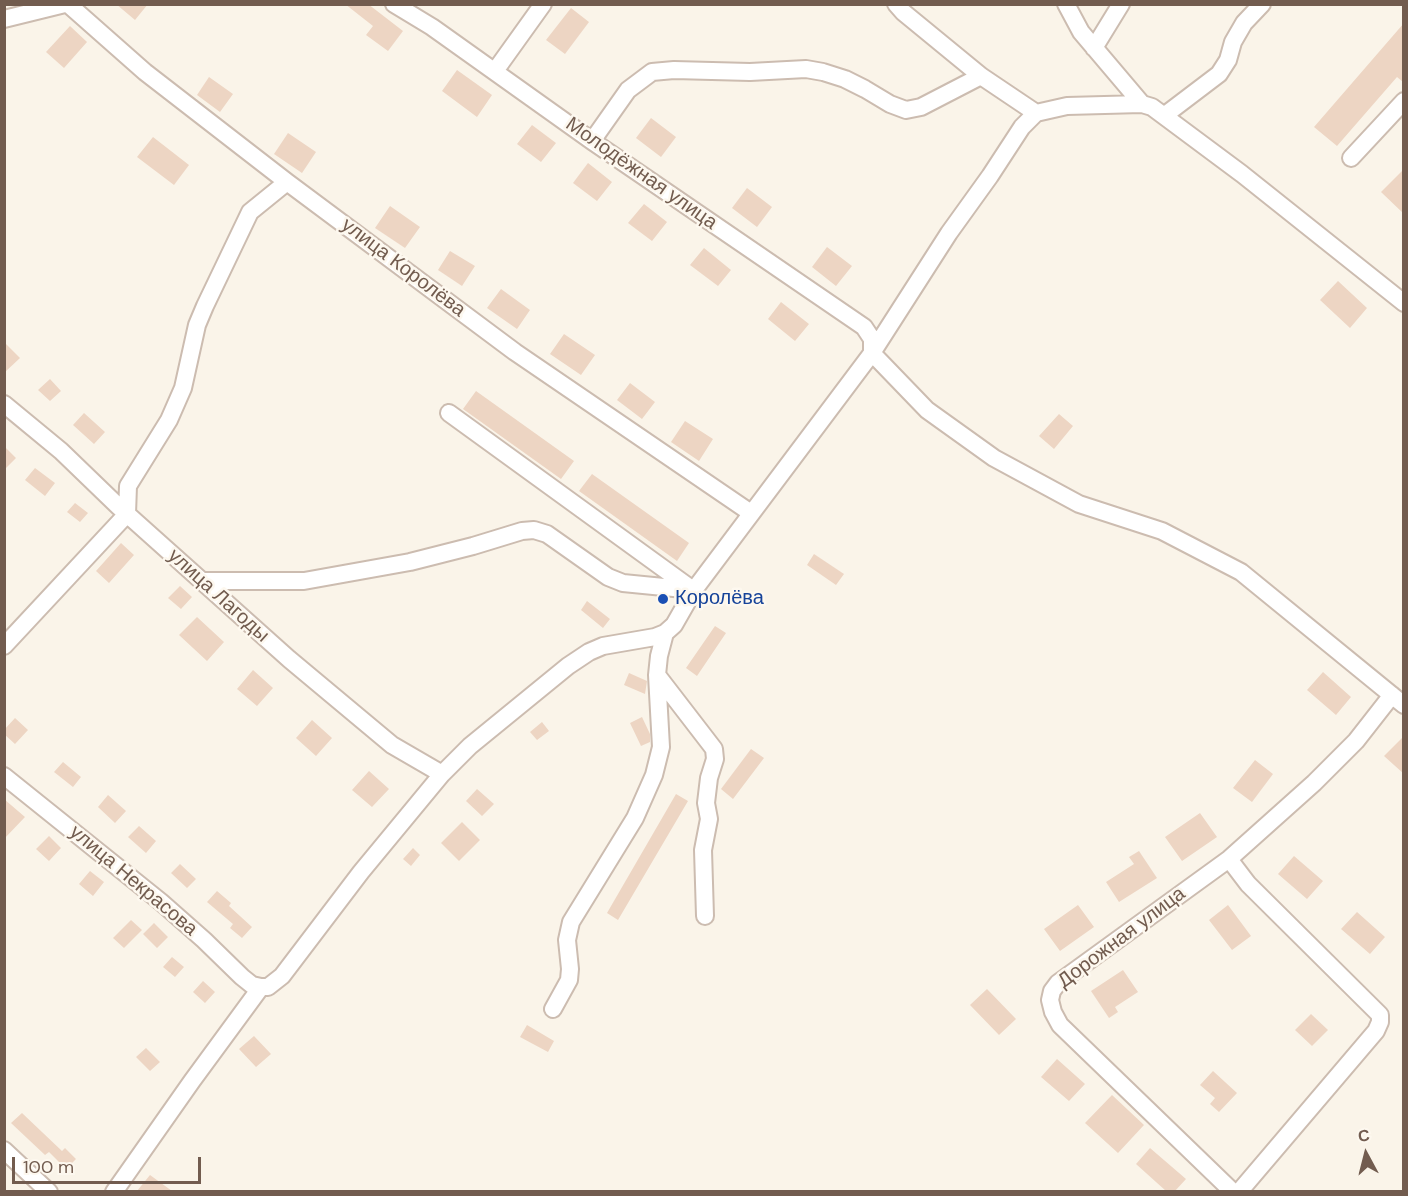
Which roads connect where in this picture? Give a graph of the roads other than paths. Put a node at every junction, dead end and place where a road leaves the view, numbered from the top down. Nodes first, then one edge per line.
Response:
1 (67, 4) edge
2 (394, 4) edge
3 (543, 4) edge
4 (896, 4) edge
5 (1066, 4) edge
6 (1121, 4) edge
7 (1262, 4) edge
8 (4, 19) edge
9 (1094, 48) junction
10 (495, 71) junction
11 (981, 76) junction
12 (1404, 101) edge
13 (1142, 104) junction
14 (1036, 112) junction
15 (1165, 115) junction
16 (592, 141) junction
17 (1351, 158) dead end
18 (287, 182) junction
19 (1404, 303) edge
20 (872, 353) junction
21 (4, 404) edge
22 (449, 413) dead end
23 (751, 513) junction
24 (127, 514) junction
25 (202, 581) junction
26 (694, 590) junction
27 (665, 633) junction
28 (4, 646) edge
29 (657, 675) junction
30 (1398, 700) edge
31 (442, 774) junction
32 (4, 776) edge
33 (1229, 859) junction
34 (705, 916) dead end
35 (261, 987) junction
36 (553, 1009) dead end
37 (4, 1150) edge
38 (49, 1191) edge
39 (114, 1191) edge
40 (1233, 1191) edge
41 (1239, 1191) edge

1 - 8 street
1 - 18 street, улица Королёва
2 - 10 street, Молодёжная улица
3 - 10 street
4 - 11 street
5 - 9 street
6 - 9 street
7 - 15 street
9 - 13 street
10 - 16 street, Молодёжная улица
11 - 14 street
11 - 16 street
12 - 17 street
13 - 14 street
13 - 15 street
14 - 20 street
15 - 19 street
16 - 20 street, Молодёжная улица
18 - 23 street, улица Королёва
18 - 24 street
20 - 23 street
20 - 30 street, Дорожная улица
21 - 24 street, улица Лагоды
22 - 26 street
23 - 26 street
24 - 25 street, улица Лагоды
24 - 28 street
25 - 26 street
25 - 31 street, улица Лагоды
26 - 27 street
27 - 29 street
27 - 31 street
29 - 34 street
29 - 36 street
30 - 33 street, Дорожная улица
31 - 35 street
32 - 35 street, улица Некрасова
33 - 40 street, Дорожная улица
33 - 41 street
35 - 39 street
37 - 38 street

